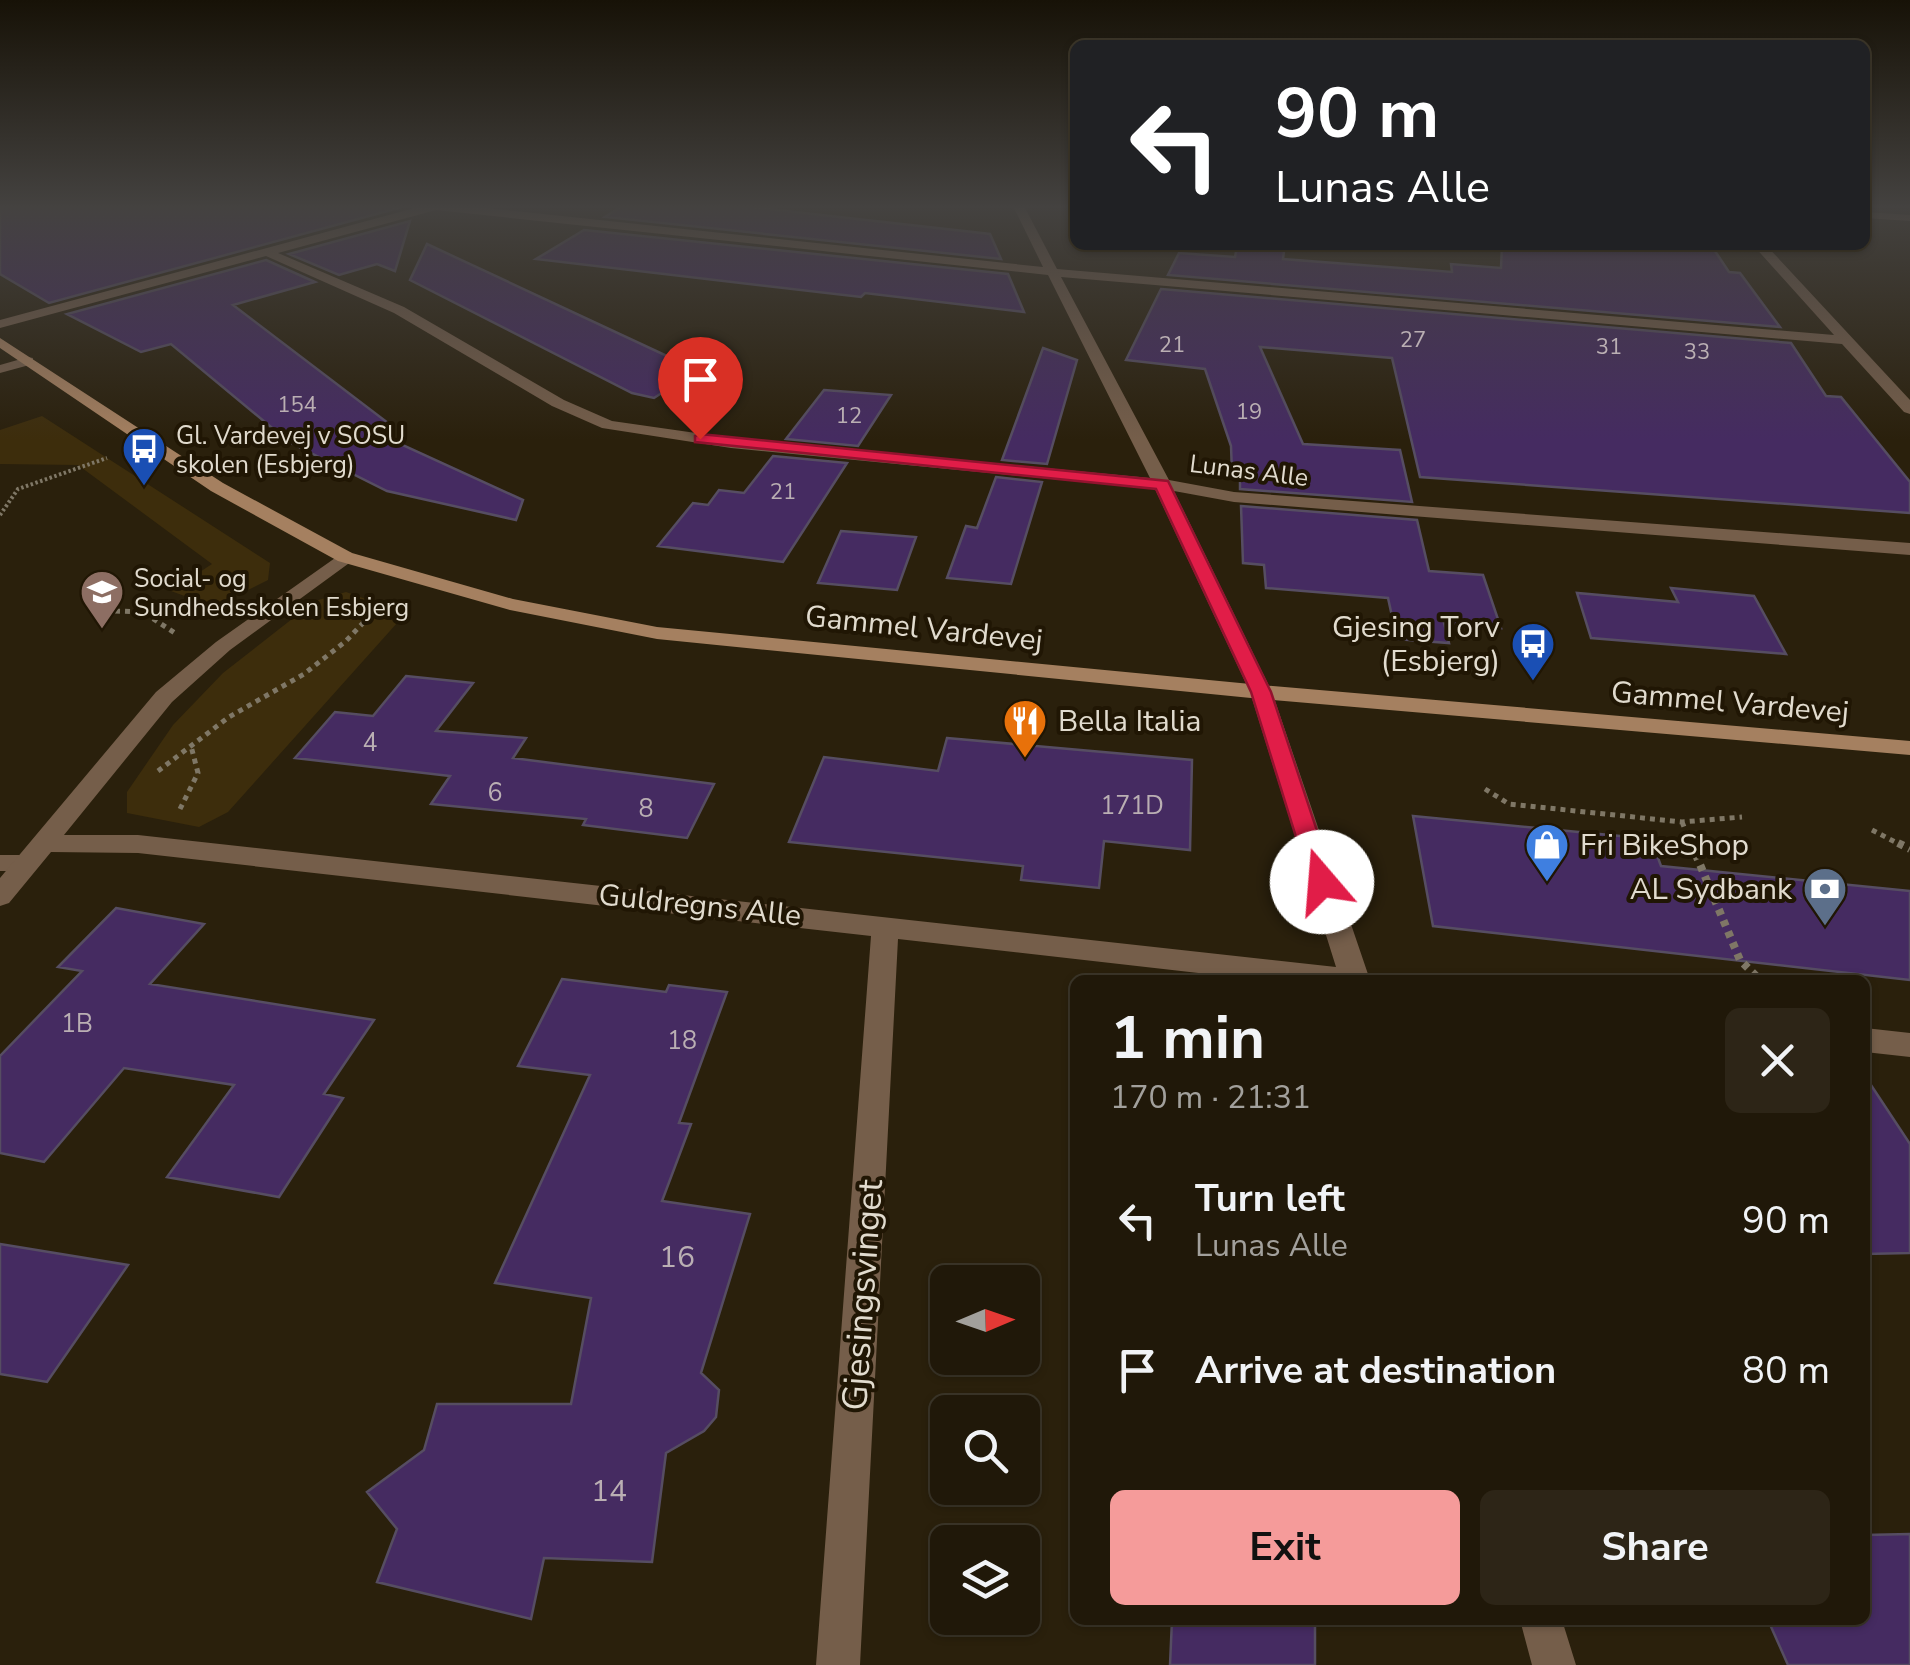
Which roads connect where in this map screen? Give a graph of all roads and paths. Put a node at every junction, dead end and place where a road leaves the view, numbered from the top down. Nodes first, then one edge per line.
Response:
1 (149, 284) edge
2 (339, 284) edge
3 (1057, 284) edge
4 (1188, 284) edge
5 (1795, 284) edge
6 (0, 324) edge
7 (1847, 340) junction
8 (0, 342) edge
9 (28, 361) junction
10 (0, 369) edge
11 (1910, 408) edge
12 (151, 444) junction
13 (1162, 484) junction
14 (0, 515) edge
15 (1910, 549) edge
16 (345, 557) junction
17 (429, 581) junction
18 (115, 611) dead end
19 (223, 646) junction
20 (1261, 692) junction
21 (191, 746) junction
22 (1910, 748) edge
23 (149, 776) dead end
24 (1485, 789) dead end
25 (1742, 817) dead end
26 (1682, 822) junction
27 (1872, 830) dead end
28 (138, 844) junction
29 (1910, 849) edge
30 (35, 853) junction
31 (0, 863) edge
32 (0, 896) edge
33 (885, 925) junction
34 (1312, 975) edge
35 (1353, 975) edge
36 (1755, 975) edge
37 (1870, 1041) edge
38 (1910, 1045) edge
39 (1542, 1625) edge
40 (838, 1665) edge
41 (1554, 1665) edge

1 - 6 street
2 - 13 street, Lunas Alle
3 - 13 street
4 - 7 street
5 - 7 street
7 - 11 street
8 - 9 street, Gammel Vardevej
9 - 10 lane
9 - 12 street, Gammel Vardevej
12 - 14 path
12 - 16 street, Gammel Vardevej
13 - 15 street, Lunas Alle
13 - 20 street
16 - 17 street, Gammel Vardevej
16 - 19 street
17 - 20 street, Gammel Vardevej
17 - 21 path
18 - 19 path
19 - 30 street
20 - 22 street, Gammel Vardevej
20 - 35 street
21 - 23 path
21 - 28 path
24 - 26 path
25 - 26 path
26 - 36 path
27 - 29 path
28 - 30 street, Guldregns Alle
28 - 33 street, Guldregns Alle
30 - 31 lane
30 - 32 street
33 - 34 street, Guldregns Alle
33 - 40 street, Gjesingsvinget
37 - 38 street
39 - 41 street

